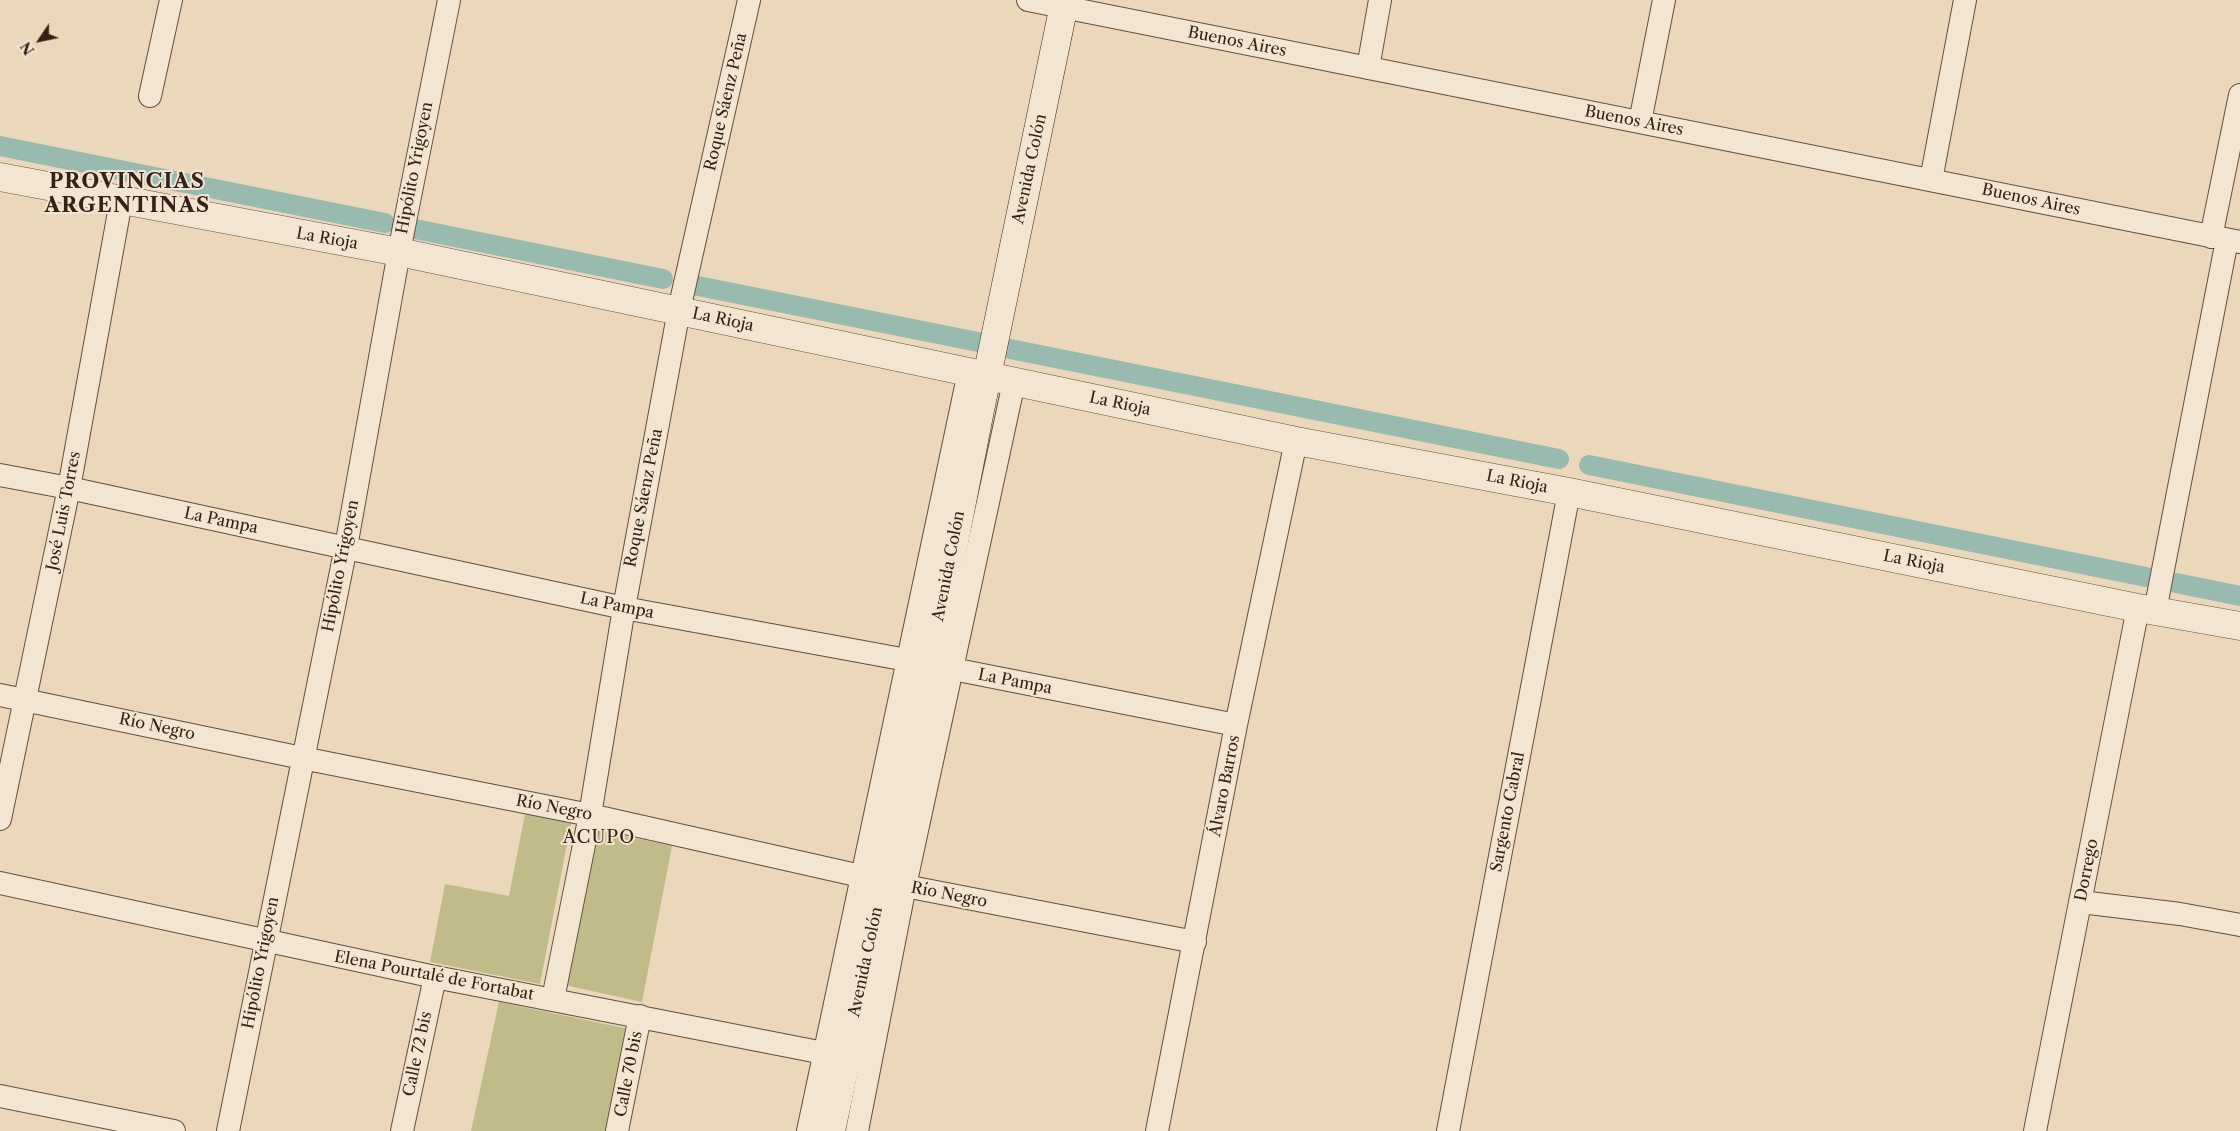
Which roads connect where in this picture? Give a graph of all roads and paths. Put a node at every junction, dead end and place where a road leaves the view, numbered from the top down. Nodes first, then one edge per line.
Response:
1 (171, 0) edge
2 (449, 0) edge
3 (749, 0) edge
4 (1028, 0) edge
5 (1380, 0) edge
6 (1664, 0) edge
7 (1965, 0) edge
8 (1064, 4) edge
9 (1368, 68) junction
10 (2240, 95) edge
11 (150, 96) dead end
12 (1640, 122) junction
13 (0, 177) edge
14 (1930, 180) junction
15 (121, 201) junction
16 (2226, 240) edge
17 (398, 252) junction
18 (679, 310) junction
19 (978, 374) junction
20 (1014, 382) junction
21 (1296, 441) junction
22 (0, 475) edge
23 (70, 488) junction
24 (1569, 492) junction
25 (346, 547) junction
26 (624, 608) junction
27 (2146, 609) junction
28 (2240, 626) edge
29 (929, 665) junction
30 (0, 695) edge
31 (25, 699) junction
32 (1236, 725) junction
33 (302, 758) junction
34 (590, 814) junction
35 (0, 819) edge
36 (884, 881) junction
37 (0, 883) edge
38 (2081, 902) junction
39 (2240, 925) edge
40 (266, 941) junction
41 (1196, 942) junction
42 (435, 977) junction
43 (553, 1000) junction
44 (640, 1016) junction
45 (846, 1057) junction
46 (0, 1096) edge
47 (174, 1131) edge
48 (228, 1131) edge
49 (402, 1131) edge
50 (617, 1131) edge
51 (808, 1131) edge
52 (831, 1131) edge
53 (857, 1131) edge
54 (1157, 1131) edge
55 (1448, 1131) edge
56 (2035, 1131) edge

1 - 11 street
2 - 17 street, Hipólito Yrigoyen
3 - 18 street, Roque Sáenz Peña
4 - 8 street, Buenos Aires
5 - 9 street
6 - 12 street
7 - 14 street
8 - 9 street, Buenos Aires
8 - 19 street, Avenida Colón
9 - 12 street, Buenos Aires
10 - 16 street, Dorrego
12 - 14 street, Buenos Aires
13 - 15 street, La Rioja
14 - 16 street, Buenos Aires
15 - 17 street, La Rioja
15 - 23 street, José Luis Torres
16 - 27 street, Dorrego
17 - 18 street, La Rioja
17 - 25 street, Hipólito Yrigoyen
18 - 19 street, La Rioja
18 - 26 street, Roque Sáenz Peña
19 - 20 street, La Rioja
19 - 29 street, Avenida Colón
20 - 21 street, La Rioja
20 - 29 street, Avenida Colón
21 - 24 street, La Rioja
21 - 32 street, Álvaro Barros
22 - 23 street, La Pampa
23 - 25 street, La Pampa
23 - 31 street, José Luis Torres
24 - 27 street, La Rioja
24 - 55 street, Sargento Cabral
25 - 26 street, La Pampa
25 - 33 street, Hipólito Yrigoyen
26 - 29 street, La Pampa
26 - 34 street, Roque Sáenz Peña
27 - 28 street, La Rioja
27 - 38 street, Dorrego
29 - 32 street, La Pampa
29 - 36 street, Avenida Colón
30 - 31 street, Río Negro
31 - 33 street, Río Negro
31 - 35 street, José Luis Torres
32 - 41 street, Álvaro Barros
33 - 34 street, Río Negro
33 - 40 street, Hipólito Yrigoyen
34 - 36 street, Río Negro
34 - 43 street, Roque Sáenz Peña
36 - 41 street, Río Negro
36 - 45 street, Avenida Colón
37 - 40 street, Elena Pourtalé de Fortabat
38 - 39 street
38 - 56 street, Dorrego
40 - 42 street, Elena Pourtalé de Fortabat
40 - 48 street, Hipólito Yrigoyen
41 - 54 street, Álvaro Barros
42 - 43 street, Elena Pourtalé de Fortabat
42 - 49 street, Calle 72 bis
43 - 44 street, Elena Pourtalé de Fortabat
44 - 45 street, Elena Pourtalé de Fortabat
44 - 50 street, Calle 70 bis
45 - 51 street, Avenida Colón
45 - 52 street, Avenida Colón
45 - 53 street, Avenida Colón
46 - 47 street

